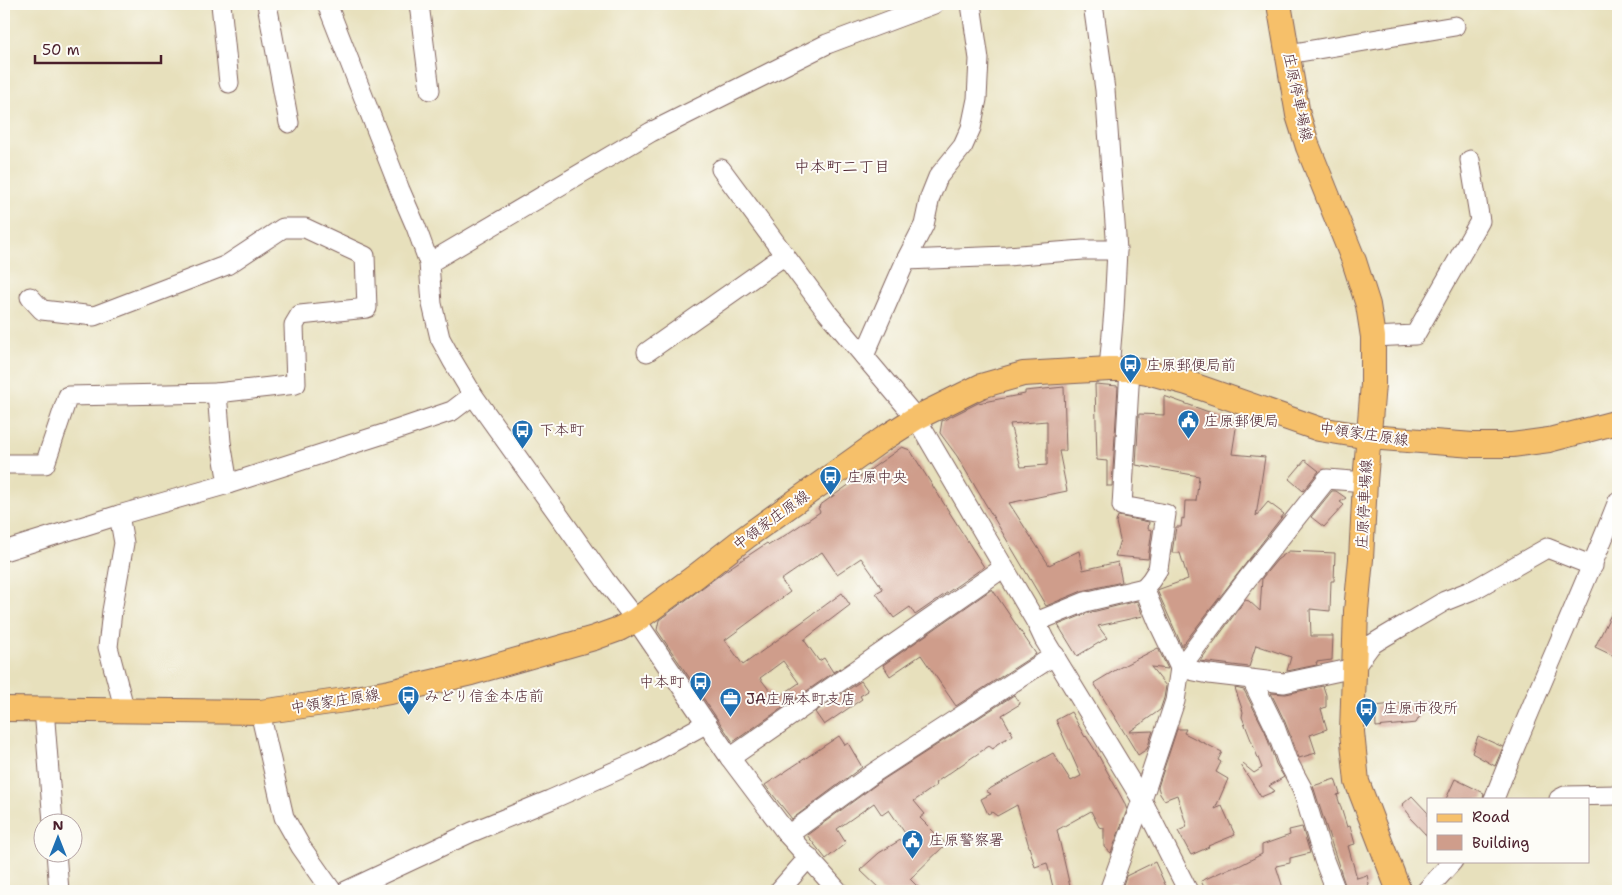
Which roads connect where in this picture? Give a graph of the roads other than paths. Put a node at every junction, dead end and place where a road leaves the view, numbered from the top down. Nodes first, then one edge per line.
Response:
1 (222, 4) edge
2 (267, 4) edge
3 (327, 4) edge
4 (419, 4) edge
5 (934, 4) edge
6 (971, 4) edge
7 (1092, 4) edge
8 (1279, 4) edge
9 (1455, 26) dead end
10 (1288, 54) junction
11 (229, 83) dead end
12 (430, 90) dead end
13 (289, 124) dead end
14 (1470, 160) dead end
15 (721, 169) dead end
16 (1117, 250) junction
17 (784, 255) junction
18 (906, 260) junction
19 (428, 263) junction
20 (30, 298) dead end
21 (1373, 337) junction
22 (647, 352) dead end
23 (864, 356) junction
24 (1120, 369) junction
25 (217, 393) junction
26 (472, 395) junction
27 (916, 418) junction
28 (1618, 422) edge
29 (1369, 437) junction
30 (4, 464) edge
31 (1365, 482) junction
32 (228, 484) junction
33 (1618, 501) edge
34 (119, 515) junction
35 (4, 551) edge
36 (1593, 566) junction
37 (1003, 568) junction
38 (1144, 588) junction
39 (636, 620) junction
40 (1036, 622) junction
41 (1055, 655) junction
42 (1180, 668) junction
43 (1354, 668) junction
44 (1252, 680) junction
45 (4, 709) edge
46 (44, 709) junction
47 (125, 711) junction
48 (260, 712) junction
49 (707, 723) junction
50 (730, 758) junction
51 (1618, 795) edge
52 (1494, 798) edge
53 (1561, 798) edge
54 (1142, 800) junction
55 (52, 812) edge
56 (788, 835) junction
57 (809, 857) junction
58 (57, 862) edge
59 (1451, 862) edge
60 (59, 891) edge
61 (332, 891) edge
62 (346, 891) edge
63 (779, 891) edge
64 (838, 891) edge
65 (1109, 891) edge
66 (1188, 891) edge
67 (1336, 891) edge
68 (1399, 891) edge
69 (1426, 891) edge

1 - 11 street
2 - 13 street
3 - 19 street
4 - 12 street
5 - 19 street
6 - 18 street
7 - 16 street
8 - 10 main road, 庄原停車場線
9 - 10 street
10 - 21 main road, 庄原停車場線
14 - 21 street
15 - 17 street
16 - 18 street
16 - 24 street
17 - 22 street
17 - 23 street
18 - 23 street
19 - 26 street
20 - 25 street
21 - 29 main road, 庄原停車場線
23 - 27 street
24 - 27 main road, 中領家庄原線
24 - 29 main road, 中領家庄原線
24 - 38 street
25 - 30 street
25 - 32 street
26 - 32 street
26 - 39 street
27 - 37 street
27 - 39 main road, 中領家庄原線
28 - 29 main road, 中領家庄原線
29 - 31 main road, 庄原停車場線
31 - 42 street
31 - 43 main road, 庄原停車場線
32 - 34 street
33 - 36 street
34 - 35 street
34 - 47 street
36 - 43 street
36 - 52 street
37 - 40 street
37 - 50 street
38 - 40 street
38 - 42 street
39 - 48 main road, 中領家庄原線
39 - 49 street
40 - 41 street
41 - 54 street
41 - 56 street
42 - 44 street
42 - 54 street
43 - 44 street
43 - 68 main road, 庄原停車場線
44 - 67 street
45 - 46 main road, 中領家庄原線
46 - 47 main road, 中領家庄原線
46 - 55 street
47 - 48 main road, 中領家庄原線
48 - 61 street
49 - 50 street
49 - 62 street
50 - 56 street
51 - 53 street
54 - 65 street
54 - 66 street
56 - 57 street
57 - 63 street
57 - 64 street
58 - 60 street
59 - 69 street

